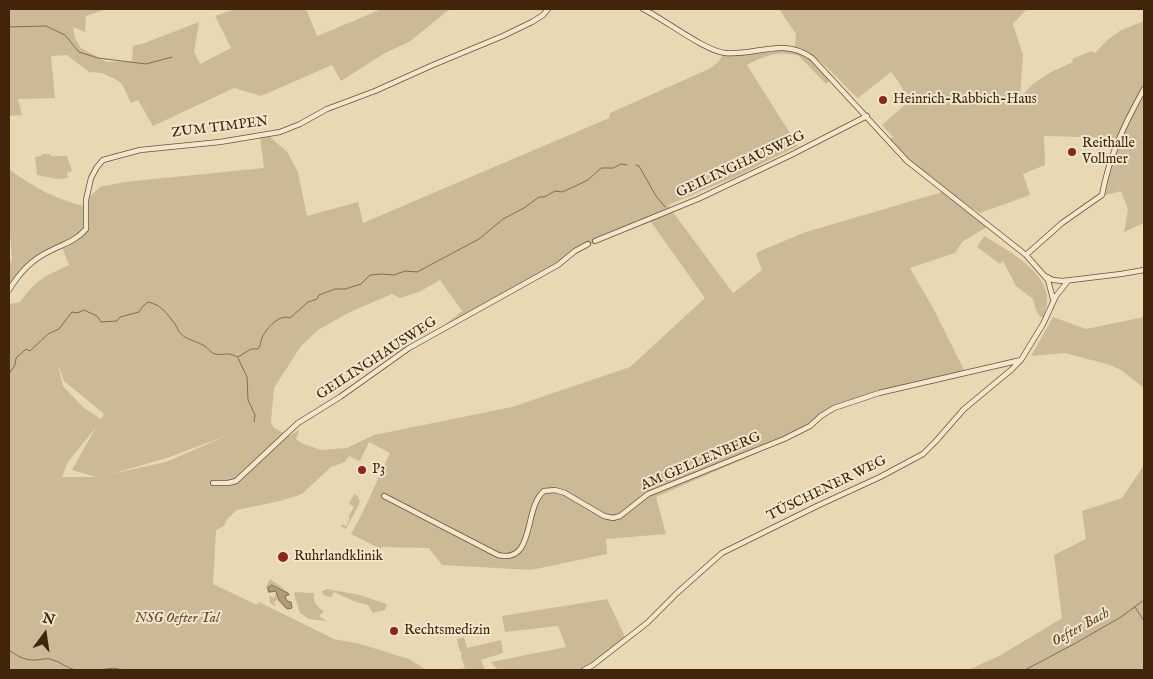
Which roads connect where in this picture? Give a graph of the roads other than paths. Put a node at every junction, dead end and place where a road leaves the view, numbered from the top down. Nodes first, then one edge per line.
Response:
1 (548, 9) edge
2 (643, 9) edge
3 (1144, 88) edge
4 (866, 116) junction
5 (596, 240) dead end
6 (588, 244) dead end
7 (1026, 255) junction
8 (1144, 270) edge
9 (1044, 275) junction
10 (1068, 281) junction
11 (9, 290) edge
12 (1053, 302) junction
13 (1021, 360) junction
14 (213, 483) dead end
15 (384, 496) dead end
16 (584, 670) edge

1 - 11 street, ZUM TIMPEN
2 - 4 street
3 - 7 street
4 - 5 street, GEILINGHAUSWEG
4 - 7 street
6 - 14 street, GEILINGHAUSWEG
7 - 9 street
8 - 10 street
9 - 10 street
9 - 12 street
10 - 12 street, TÜSCHENER WEG
12 - 13 street, TÜSCHENER WEG
13 - 15 street, AM GELLENBERG
13 - 16 street, TÜSCHENER WEG

